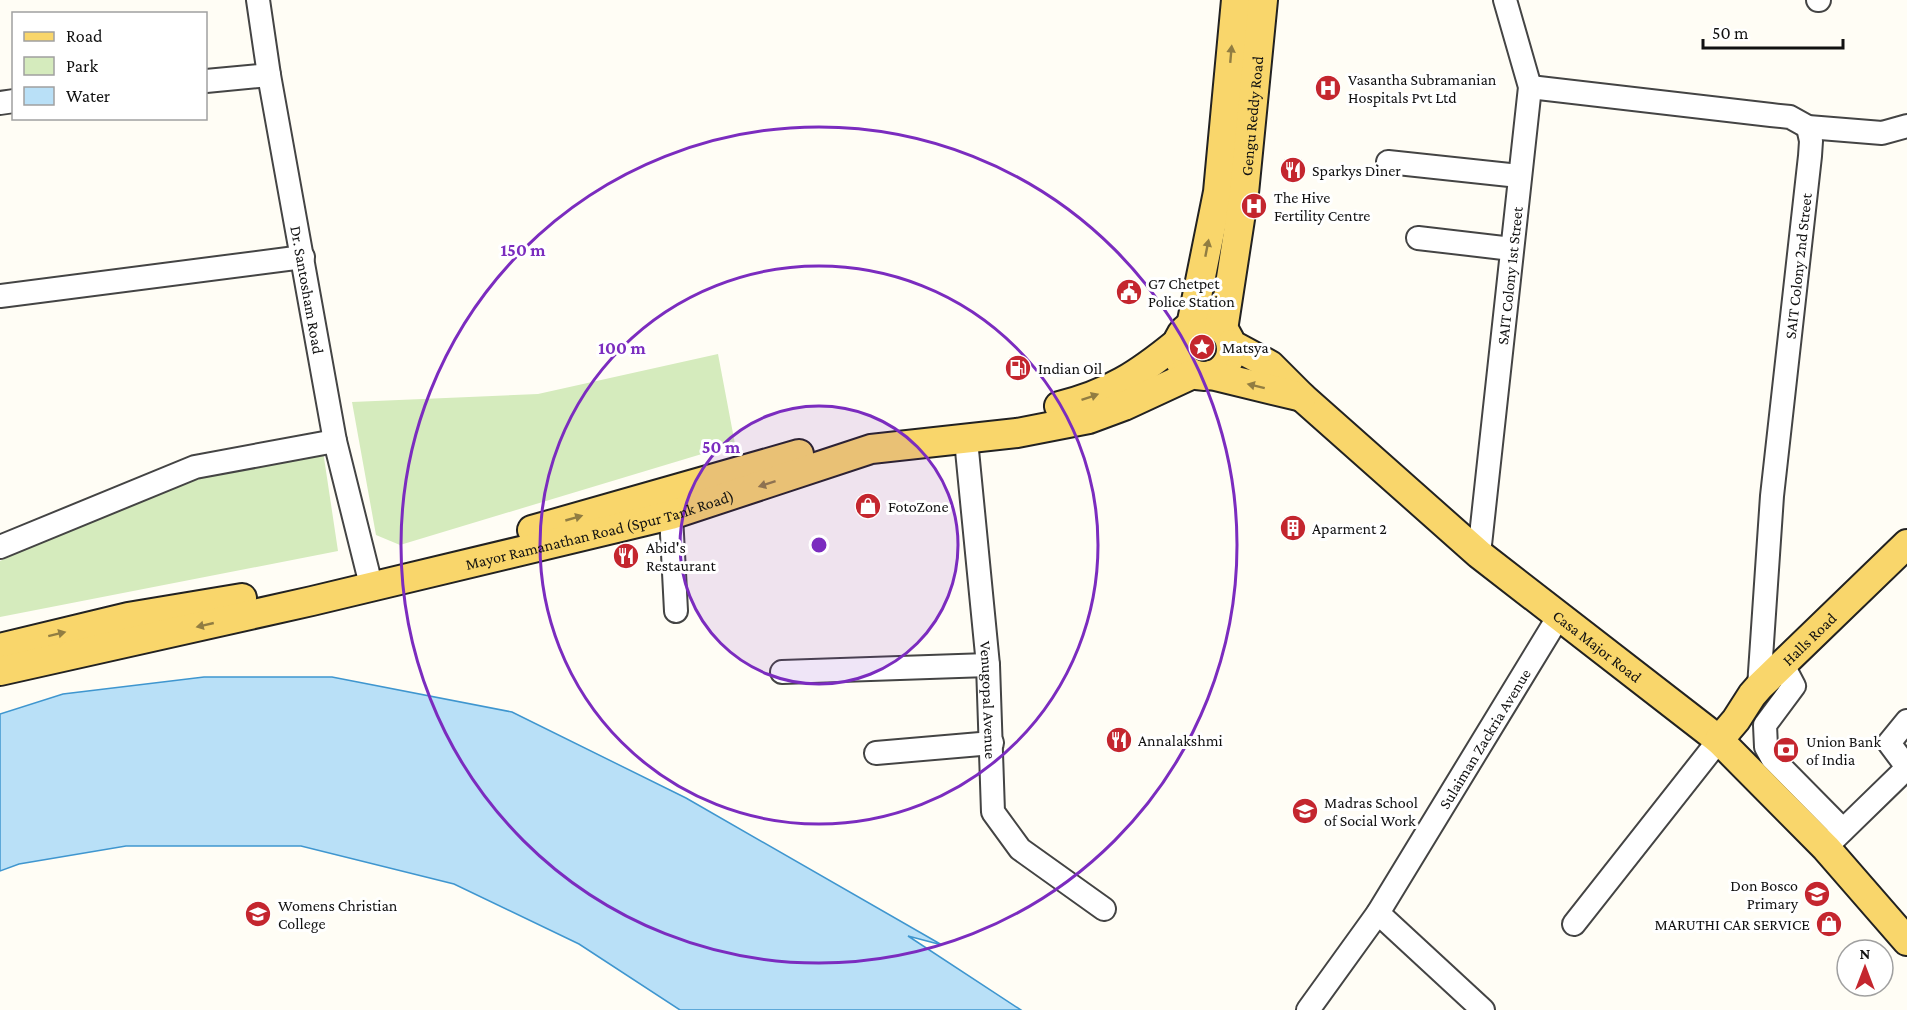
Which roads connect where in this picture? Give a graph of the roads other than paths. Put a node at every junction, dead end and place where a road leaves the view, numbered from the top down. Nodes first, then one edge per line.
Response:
1 (258, 0) edge
2 (1236, 0) edge
3 (1263, 0) edge
4 (1505, 0) edge
5 (269, 75) junction
6 (207, 81) edge
7 (1530, 87) junction
8 (1907, 126) edge
9 (1808, 127) junction
10 (1388, 162) dead end
11 (1519, 176) junction
12 (1418, 238) dead end
13 (1512, 249) junction
14 (303, 256) junction
15 (0, 296) edge
16 (1184, 334) junction
17 (1227, 337) junction
18 (1202, 375) junction
19 (1302, 397) junction
20 (966, 440) junction
21 (335, 441) junction
22 (671, 515) junction
23 (1907, 544) edge
24 (0, 547) edge
25 (1479, 554) junction
26 (369, 577) junction
27 (676, 611) dead end
28 (1559, 616) junction
29 (0, 648) edge
30 (1783, 664) junction
31 (988, 666) junction
32 (0, 671) edge
33 (782, 672) dead end
34 (1756, 691) junction
35 (1907, 721) edge
36 (1711, 734) junction
37 (992, 743) junction
38 (876, 753) dead end
39 (1907, 768) edge
40 (1748, 769) junction
41 (1835, 839) junction
42 (1104, 909) dead end
43 (1378, 913) junction
44 (1574, 924) dead end
45 (1907, 941) edge
46 (1308, 1010) edge
47 (1483, 1010) edge

1 - 5 street, Dr. Santosham Road
16 -> 2 main road
3 - 17 main road, Gengu Reddy Road
4 - 7 street, SAIT Colony 1st Street
5 - 6 street
5 - 14 street, Dr. Santosham Road
7 - 9 street
7 - 11 street, SAIT Colony 1st Street
8 - 9 street
9 - 34 street, SAIT Colony 2nd Street
10 - 11 street
11 - 13 street, SAIT Colony 1st Street
12 - 13 street
13 - 25 street, SAIT Colony 1st Street
14 - 15 street
14 - 21 street, Dr. Santosham Road
16 - 17 main road
16 - 18 main road
26 -> 16 main road, Mayor Ramanathan Road (Spur Tank Road)
17 - 18 main road
17 - 19 main road, Casa Major Road
19 -> 18 main road
18 - 20 main road, Mayor Ramanathan Road (Spur Tank Road)
19 - 25 main road, Casa Major Road
20 -> 22 main road, Mayor Ramanathan Road (Spur Tank Road)
20 - 31 street, Venugopal Avenue
21 - 24 street
21 - 26 street, Dr. Santosham Road
22 - 27 street
22 -> 32 main road, Mayor Ramanathan Road (Spur Tank Road)
23 - 30 main road, Halls Road
25 - 28 main road, Casa Major Road
29 -> 26 main road, Mayor Ramanathan Road (Spur Tank Road)
28 - 36 main road, Casa Major Road
28 - 43 street, Sulaiman Zackria Avenue
30 - 34 main road, Halls Road
30 - 41 street
31 - 33 street
31 - 37 street, Venugopal Avenue
34 - 36 main road, Halls Road
34 - 40 main road
35 - 39 street
36 - 40 main road, Casa Major Road
36 - 44 street
37 - 38 street
37 - 42 street, Venugopal Avenue
39 - 41 street
40 - 41 main road, Casa Major Road
41 - 45 main road, Casa Major Road
43 - 46 street, Sulaiman Zackria Avenue
43 - 47 street

